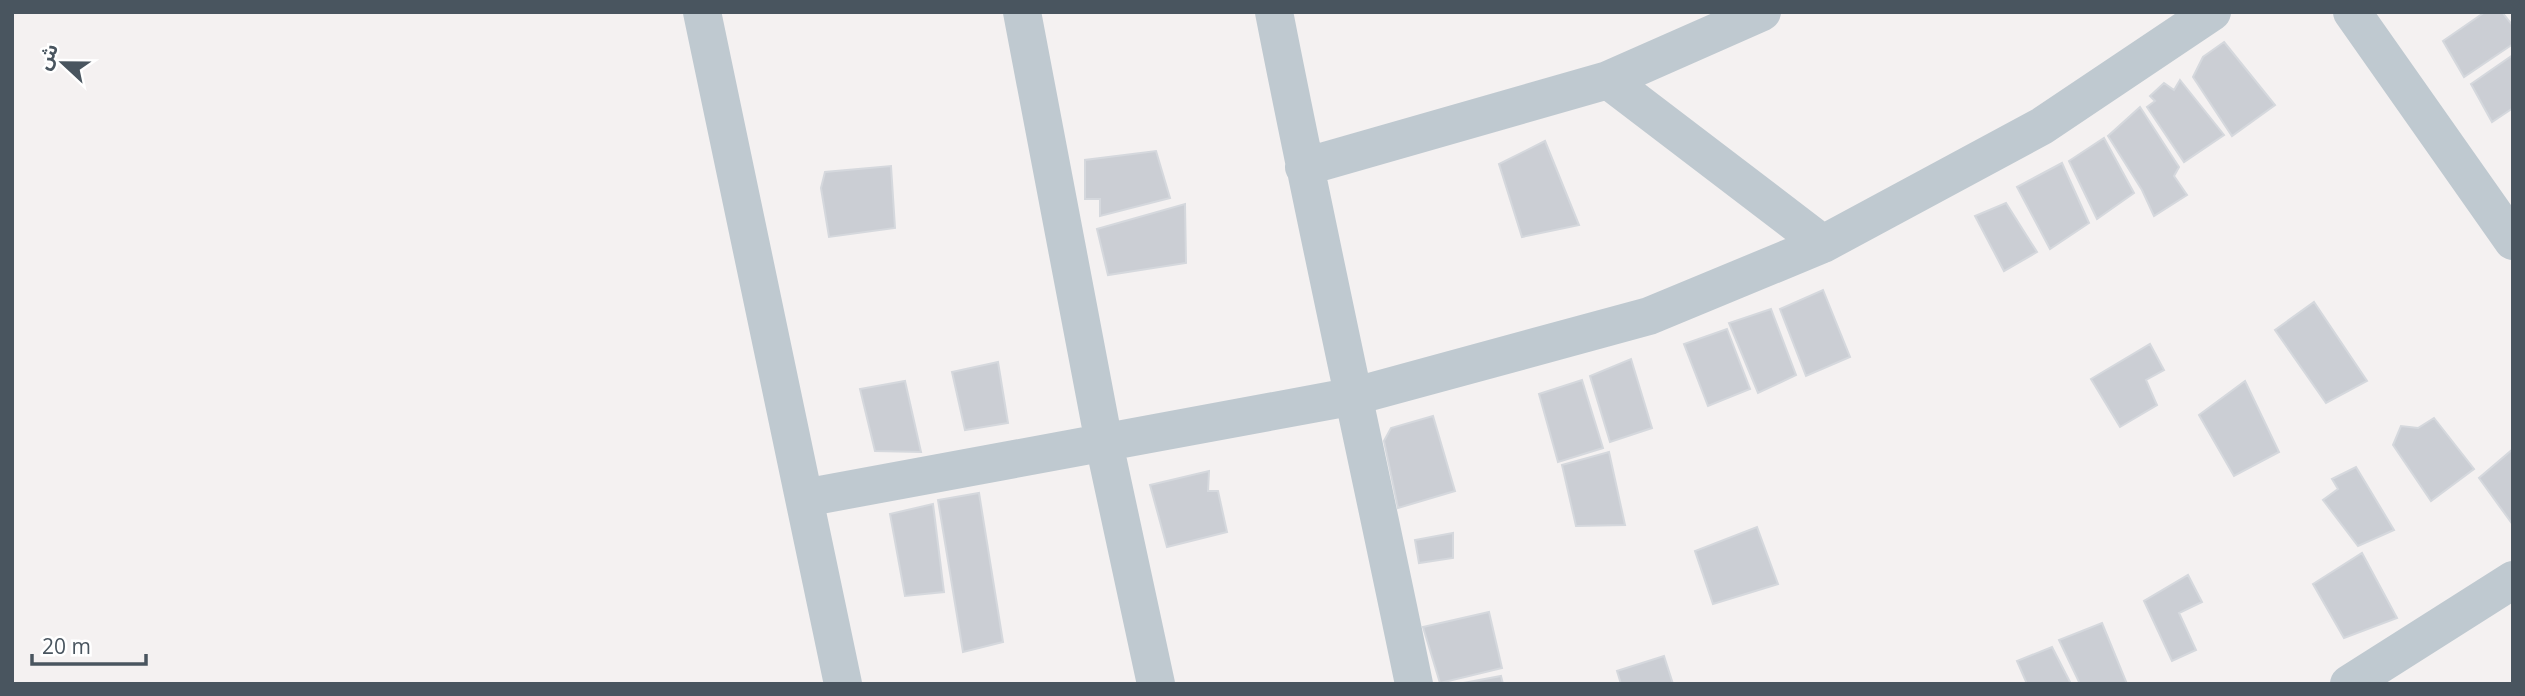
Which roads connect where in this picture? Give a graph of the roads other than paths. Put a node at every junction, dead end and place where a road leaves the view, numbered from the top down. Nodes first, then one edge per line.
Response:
1 (702, 12) edge
2 (1022, 12) edge
3 (1274, 12) edge
4 (1762, 12) edge
5 (2212, 12) edge
6 (2352, 12) edge
7 (1608, 80) junction
8 (1304, 167) junction
9 (2513, 241) edge
10 (1823, 244) junction
11 (1355, 396) junction
12 (1104, 443) junction
13 (804, 498) junction
14 (2513, 580) edge
15 (842, 684) edge
16 (1156, 684) edge
17 (1414, 684) edge
18 (2349, 684) edge

1 - 13 street
2 - 12 street
3 - 8 street
4 - 7 street
5 - 10 street
6 - 9 street
7 - 8 street
7 - 10 street
8 - 11 street
10 - 11 street
11 - 12 street
11 - 17 street
12 - 13 street
12 - 16 street
13 - 15 street
14 - 18 street

